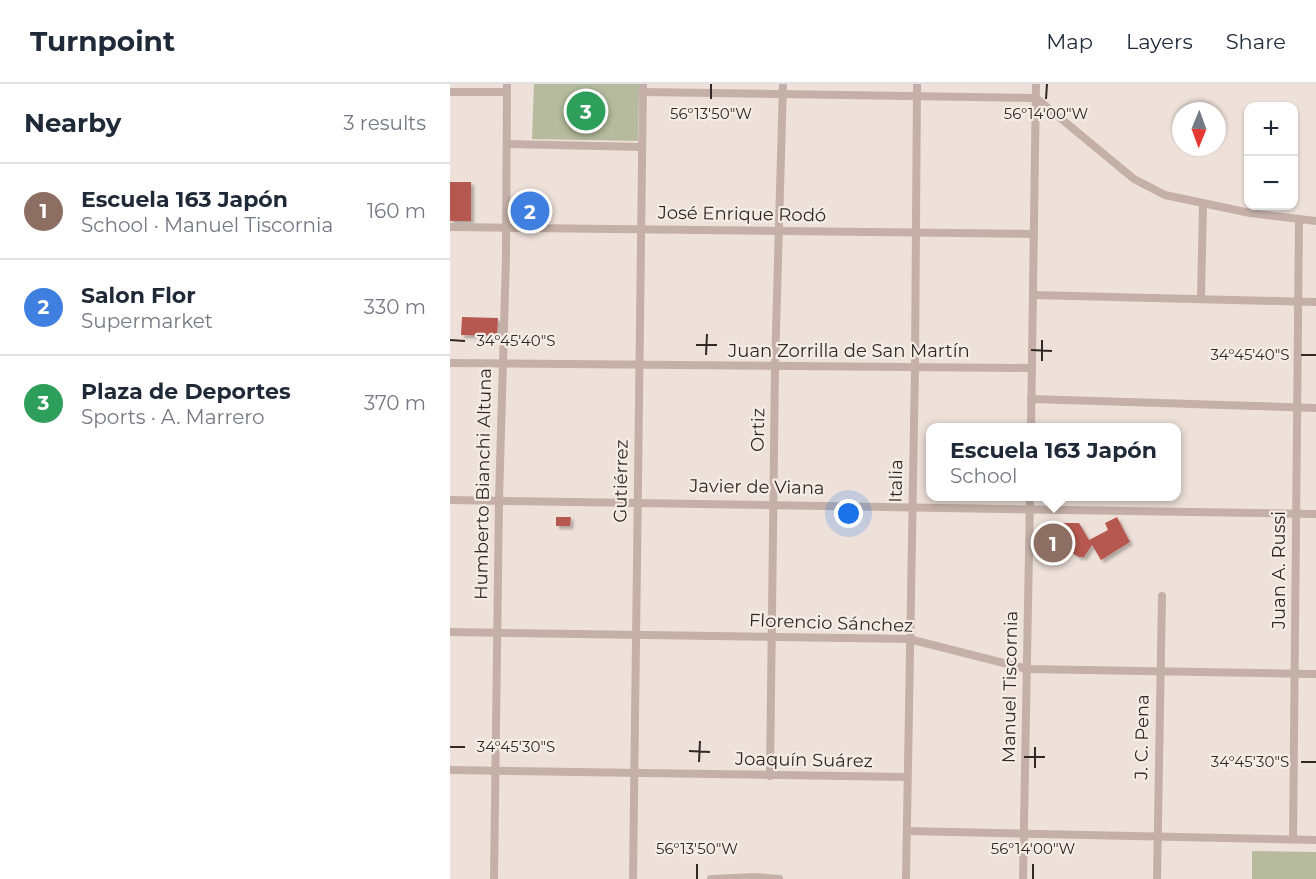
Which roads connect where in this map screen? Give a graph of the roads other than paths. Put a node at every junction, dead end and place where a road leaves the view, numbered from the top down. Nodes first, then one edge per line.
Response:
1 (783, 84) edge
2 (917, 84) edge
3 (1036, 84) edge
4 (507, 88) edge
5 (643, 88) edge
6 (450, 92) edge
7 (783, 94) junction
8 (917, 97) junction
9 (1036, 98) junction
10 (507, 144) junction
11 (642, 147) junction
12 (1203, 204) junction
13 (1299, 220) junction
14 (1316, 221) edge
15 (450, 227) edge
16 (506, 227) junction
17 (641, 229) junction
18 (780, 231) junction
19 (916, 232) junction
20 (1034, 234) junction
21 (1033, 295) junction
22 (1201, 298) junction
23 (1298, 302) junction
24 (1316, 302) edge
25 (450, 363) edge
26 (503, 364) junction
27 (639, 366) junction
28 (775, 367) junction
29 (915, 368) junction
30 (1032, 368) junction
31 (1031, 399) junction
32 (1297, 408) junction
33 (1316, 408) edge
34 (1031, 423) edge
35 (450, 500) edge
36 (499, 500) junction
37 (1030, 501) edge
38 (637, 502) junction
39 (773, 504) junction
40 (912, 506) junction
41 (1029, 508) junction
42 (1296, 514) junction
43 (1316, 514) edge
44 (1162, 596) dead end
45 (450, 632) edge
46 (496, 633) junction
47 (635, 635) junction
48 (772, 638) junction
49 (909, 639) junction
50 (1027, 669) junction
51 (1160, 673) junction
52 (1295, 674) junction
53 (1316, 674) edge
54 (450, 770) edge
55 (496, 771) junction
56 (634, 773) junction
57 (770, 776) junction
58 (906, 777) junction
59 (907, 831) junction
60 (1024, 834) junction
61 (1157, 837) junction
62 (1293, 839) junction
63 (1316, 840) edge
64 (494, 879) edge
65 (633, 879) edge
66 (711, 879) edge
67 (779, 879) edge
68 (906, 879) edge
69 (1023, 879) edge
70 (1157, 879) edge

1 - 7 street, Ortiz
2 - 8 street, Italia
3 - 9 street
4 - 6 street
4 - 10 street, Humberto Bianchi Altuna
5 - 7 street
5 - 11 street, Gutiérrez
7 - 8 street
7 - 18 street, Ortiz
8 - 9 street
8 - 19 street, Italia
9 - 12 street
9 - 20 street
10 - 11 street
10 - 16 street, Humberto Bianchi Altuna
11 - 17 street, Gutiérrez
12 - 13 street
12 - 22 street
13 - 14 street
13 - 23 street, Juan A. Russi
15 - 16 street, José Enrique Rodó
16 - 17 street, José Enrique Rodó
16 - 26 street, Humberto Bianchi Altuna
17 - 18 street, José Enrique Rodó
17 - 27 street, Gutiérrez
18 - 19 street, José Enrique Rodó
18 - 28 street, Ortiz
19 - 20 street, José Enrique Rodó
19 - 29 street, Italia
20 - 21 street
21 - 22 street
21 - 30 street
22 - 23 street
23 - 24 street
23 - 32 street, Juan A. Russi
25 - 26 street, Juan Zorrilla de San Martín
26 - 27 street, Juan Zorrilla de San Martín
26 - 36 street, Humberto Bianchi Altuna
27 - 28 street, Juan Zorrilla de San Martín
27 - 38 street, Gutiérrez
28 - 29 street, Juan Zorrilla de San Martín
28 - 39 street, Ortiz
29 - 30 street, Juan Zorrilla de San Martín
29 - 40 street, Italia
30 - 31 street
31 - 32 street
31 - 34 street
32 - 33 street
32 - 42 street, Juan A. Russi
35 - 36 street, Javier de Viana
36 - 38 street, Javier de Viana
36 - 46 street, Humberto Bianchi Altuna
37 - 41 street, Manuel Tiscornia
38 - 39 street, Javier de Viana
38 - 47 street, Gutiérrez
39 - 40 street, Javier de Viana
39 - 48 street, Ortiz
40 - 41 street, Javier de Viana
40 - 49 street, Italia
41 - 42 street, Javier de Viana
41 - 50 street, Manuel Tiscornia
42 - 43 street, Javier de Viana
42 - 52 street, Juan A. Russi
44 - 51 street, J. C. Pena
45 - 46 street, Florencio Sánchez
46 - 47 street, Florencio Sánchez
46 - 55 street, Humberto Bianchi Altuna
47 - 48 street, Florencio Sánchez
47 - 56 street, Gutiérrez
48 - 49 street, Florencio Sánchez
48 - 57 street, Ortiz
49 - 50 street, Florencio Sánchez
49 - 58 street, Italia
50 - 51 street, Florencio Sánchez
50 - 60 street, Manuel Tiscornia
51 - 52 street, Florencio Sánchez
51 - 61 street, J. C. Pena
52 - 53 street, Florencio Sánchez
52 - 62 street, Juan A. Russi
54 - 55 street, Joaquín Suárez
55 - 56 street, Joaquín Suárez
55 - 64 street, Humberto Bianchi Altuna
56 - 57 street, Joaquín Suárez
56 - 65 street, Gutiérrez
57 - 58 street, Joaquín Suárez
58 - 59 street, Italia
59 - 60 street
59 - 68 street, Italia
60 - 61 street
60 - 69 street, Manuel Tiscornia
61 - 62 street
61 - 70 street, J. C. Pena
62 - 63 street
66 - 67 street

